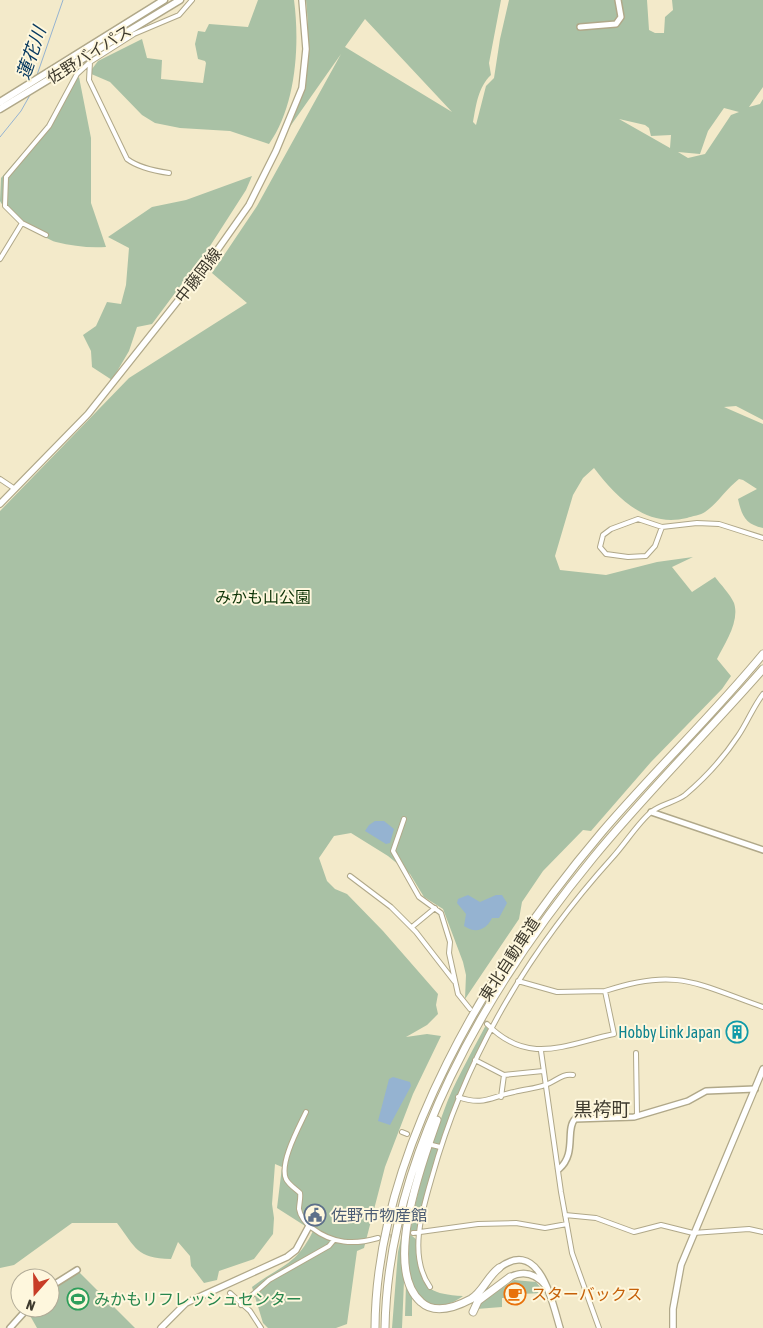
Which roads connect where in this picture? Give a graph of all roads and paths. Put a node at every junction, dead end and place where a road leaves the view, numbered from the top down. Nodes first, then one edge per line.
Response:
1 (164, 0) edge
2 (180, 0) edge
3 (192, 0) edge
4 (302, 0) edge
5 (618, 0) edge
6 (580, 28) dead end
7 (90, 62) junction
8 (0, 102) edge
9 (0, 109) edge
10 (169, 173) dead end
11 (0, 175) edge
12 (6, 177) junction
13 (22, 223) junction
14 (46, 235) dead end
15 (0, 259) edge
16 (0, 479) edge
17 (15, 489) junction
18 (0, 504) edge
19 (662, 527) junction
20 (763, 538) edge
21 (763, 654) edge
22 (763, 669) edge
23 (763, 694) edge
24 (651, 812) junction
25 (404, 819) dead end
26 (763, 850) edge
27 (350, 876) dead end
28 (435, 908) junction
29 (412, 927) junction
30 (454, 981) junction
31 (518, 981) junction
32 (605, 991) junction
33 (763, 1007) edge
34 (470, 1009) tunnel mouth
35 (487, 1024) tunnel mouth
36 (492, 1028) junction
37 (541, 1051) junction
38 (636, 1053) dead end
39 (475, 1060) junction
40 (763, 1069) edge
41 (544, 1071) junction
42 (504, 1075) junction
43 (573, 1075) dead end
44 (546, 1085) junction
45 (448, 1086) junction
46 (763, 1087) edge
47 (755, 1089) junction
48 (458, 1097) junction
49 (501, 1097) junction
50 (306, 1112) dead end
51 (637, 1116) junction
52 (402, 1132) dead end
53 (407, 1134) dead end
54 (432, 1145) dead end
55 (440, 1147) junction
56 (559, 1169) junction
57 (565, 1215) junction
58 (567, 1224) junction
59 (309, 1226) junction
60 (419, 1232) junction
61 (763, 1232) edge
62 (413, 1233) tunnel mouth
63 (693, 1233) junction
64 (378, 1238) tunnel mouth
65 (334, 1240) junction
66 (498, 1268) joint
67 (77, 1270) dead end
68 (510, 1278) joint
69 (60, 1281) edge
70 (430, 1287) dead end
71 (548, 1290) junction
72 (230, 1293) dead end
73 (376, 1299) junction
74 (241, 1304) junction
75 (472, 1312) dead end
76 (19, 1318) edge
77 (10, 1328) edge
78 (161, 1328) edge
79 (261, 1328) edge
80 (371, 1328) edge
81 (375, 1328) edge
82 (386, 1328) edge
83 (560, 1328) edge
84 (599, 1328) edge
85 (673, 1328) edge

1 - 8 highway, 佐野バイパス
2 - 9 highway, 佐野バイパス
3 - 7 street
4 - 17 main road, 中藤岡線
5 - 6 street
7 - 10 street
7 - 12 street
11 - 12 street
12 - 13 street
13 - 14 street
13 - 15 street
16 - 17 street
17 - 18 main road, 中藤岡線
19 - 19 street
19 - 20 street
21 - 73 highway, 東北自動車道
22 - 45 highway, 東北自動車道
23 - 24 street
24 - 26 street
24 - 31 street
25 - 28 street
27 - 29 street
28 - 29 street
28 - 30 street
29 - 30 street
30 - 34 street
31 - 32 street
31 - 36 street
32 - 33 street
32 - 37 street
35 - 36 street
36 - 37 street
36 - 39 street
37 - 41 street
38 - 51 street
39 - 42 street
39 - 48 street
40 - 47 main road
41 - 42 street
41 - 44 street
42 - 49 street
43 - 44 street
44 - 49 street
44 - 56 street
45 - 66 highway
45 - 82 highway, 東北自動車道
46 - 47 street
47 - 51 street
47 - 63 main road
48 - 49 street
48 - 55 street
50 - 59 street
51 - 56 street
52 - 53 street
54 - 55 street
55 - 60 street
56 - 57 street
57 - 58 street
57 - 63 street
58 - 60 street
58 - 84 street
59 - 65 street
59 - 78 main road
60 - 62 street
60 - 70 street
61 - 63 street
63 - 85 main road
64 - 65 street
65 - 74 street
66 - 71 main road
67 - 69 street
68 - 71 main road
68 - 75 highway
71 - 83 main road
72 - 74 street
73 - 80 highway
73 - 81 highway, 東北自動車道
74 - 79 street
76 - 77 street

